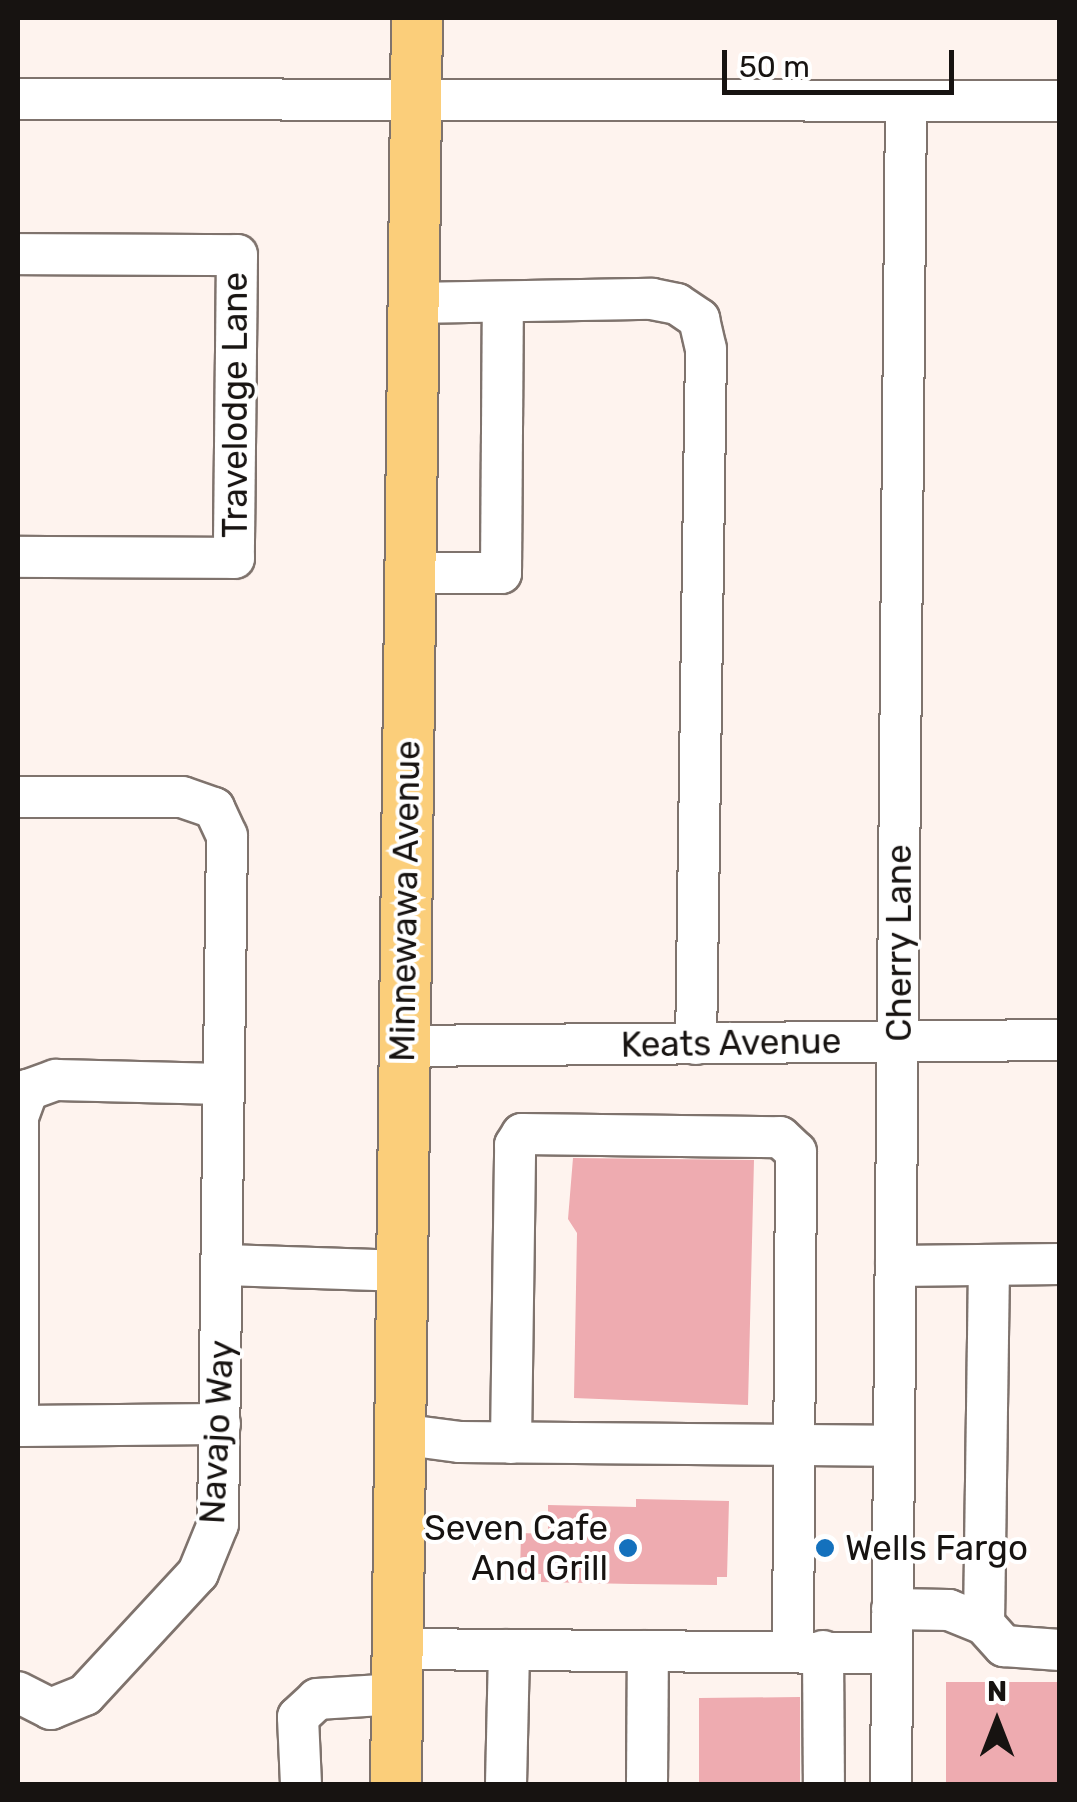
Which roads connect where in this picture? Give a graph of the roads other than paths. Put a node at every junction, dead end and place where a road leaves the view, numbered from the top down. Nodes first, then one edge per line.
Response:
1 (418, 18) edge
2 (18, 99) edge
3 (417, 100) junction
4 (906, 101) junction
5 (1060, 101) edge
6 (18, 254) edge
7 (503, 302) junction
8 (413, 303) junction
9 (18, 557) edge
10 (410, 573) junction
11 (18, 797) edge
12 (1060, 1040) edge
13 (898, 1042) junction
14 (696, 1044) junction
15 (402, 1046) junction
16 (223, 1084) junction
17 (1060, 1264) edge
18 (223, 1265) junction
19 (989, 1265) junction
20 (896, 1266) junction
21 (400, 1271) junction
22 (220, 1424) junction
23 (18, 1426) edge
24 (399, 1434) junction
25 (511, 1443) junction
26 (894, 1446) junction
27 (793, 1448) junction
28 (892, 1608) junction
29 (984, 1624) junction
30 (509, 1650) junction
31 (1060, 1650) edge
32 (648, 1651) junction
33 (808, 1651) junction
34 (892, 1653) junction
35 (398, 1671) junction
36 (34, 1700) edge
37 (301, 1784) edge
38 (396, 1784) edge
39 (506, 1784) edge
40 (647, 1784) edge
41 (824, 1784) edge
42 (891, 1784) edge

1 - 3 main road, Minnewawa Avenue
2 - 3 street
3 - 4 street
3 - 8 main road, Minnewawa Avenue
4 - 5 street
4 - 13 street, Cherry Lane
6 - 9 street, Travelodge Lane
7 - 8 street
7 - 10 street
7 - 14 street
8 - 10 main road, Minnewawa Avenue
10 - 15 main road, Minnewawa Avenue
11 - 16 street, Navajo Way
12 - 13 street, Keats Avenue
13 - 14 street, Keats Avenue
13 - 20 street, Cherry Lane
14 - 15 street, Keats Avenue
15 - 21 main road, Minnewawa Avenue
16 - 18 street, Navajo Way
16 - 23 street
17 - 19 street
18 - 21 street
18 - 22 street, Navajo Way
19 - 20 street
19 - 29 street
20 - 26 street, Cherry Lane
21 - 24 main road, Minnewawa Avenue
22 - 23 street
22 - 36 street, Navajo Way
24 - 25 street
24 - 35 main road, Minnewawa Avenue
25 - 27 street
25 - 27 street
26 - 27 street
26 - 28 street, Cherry Lane
27 - 33 street
28 - 29 street
28 - 34 street, Cherry Lane
29 - 31 street
30 - 32 street
30 - 35 street
30 - 39 street
32 - 33 street
32 - 40 street
33 - 34 street
33 - 41 street
34 - 42 street, Cherry Lane
35 - 37 street
35 - 38 main road, Minnewawa Avenue

